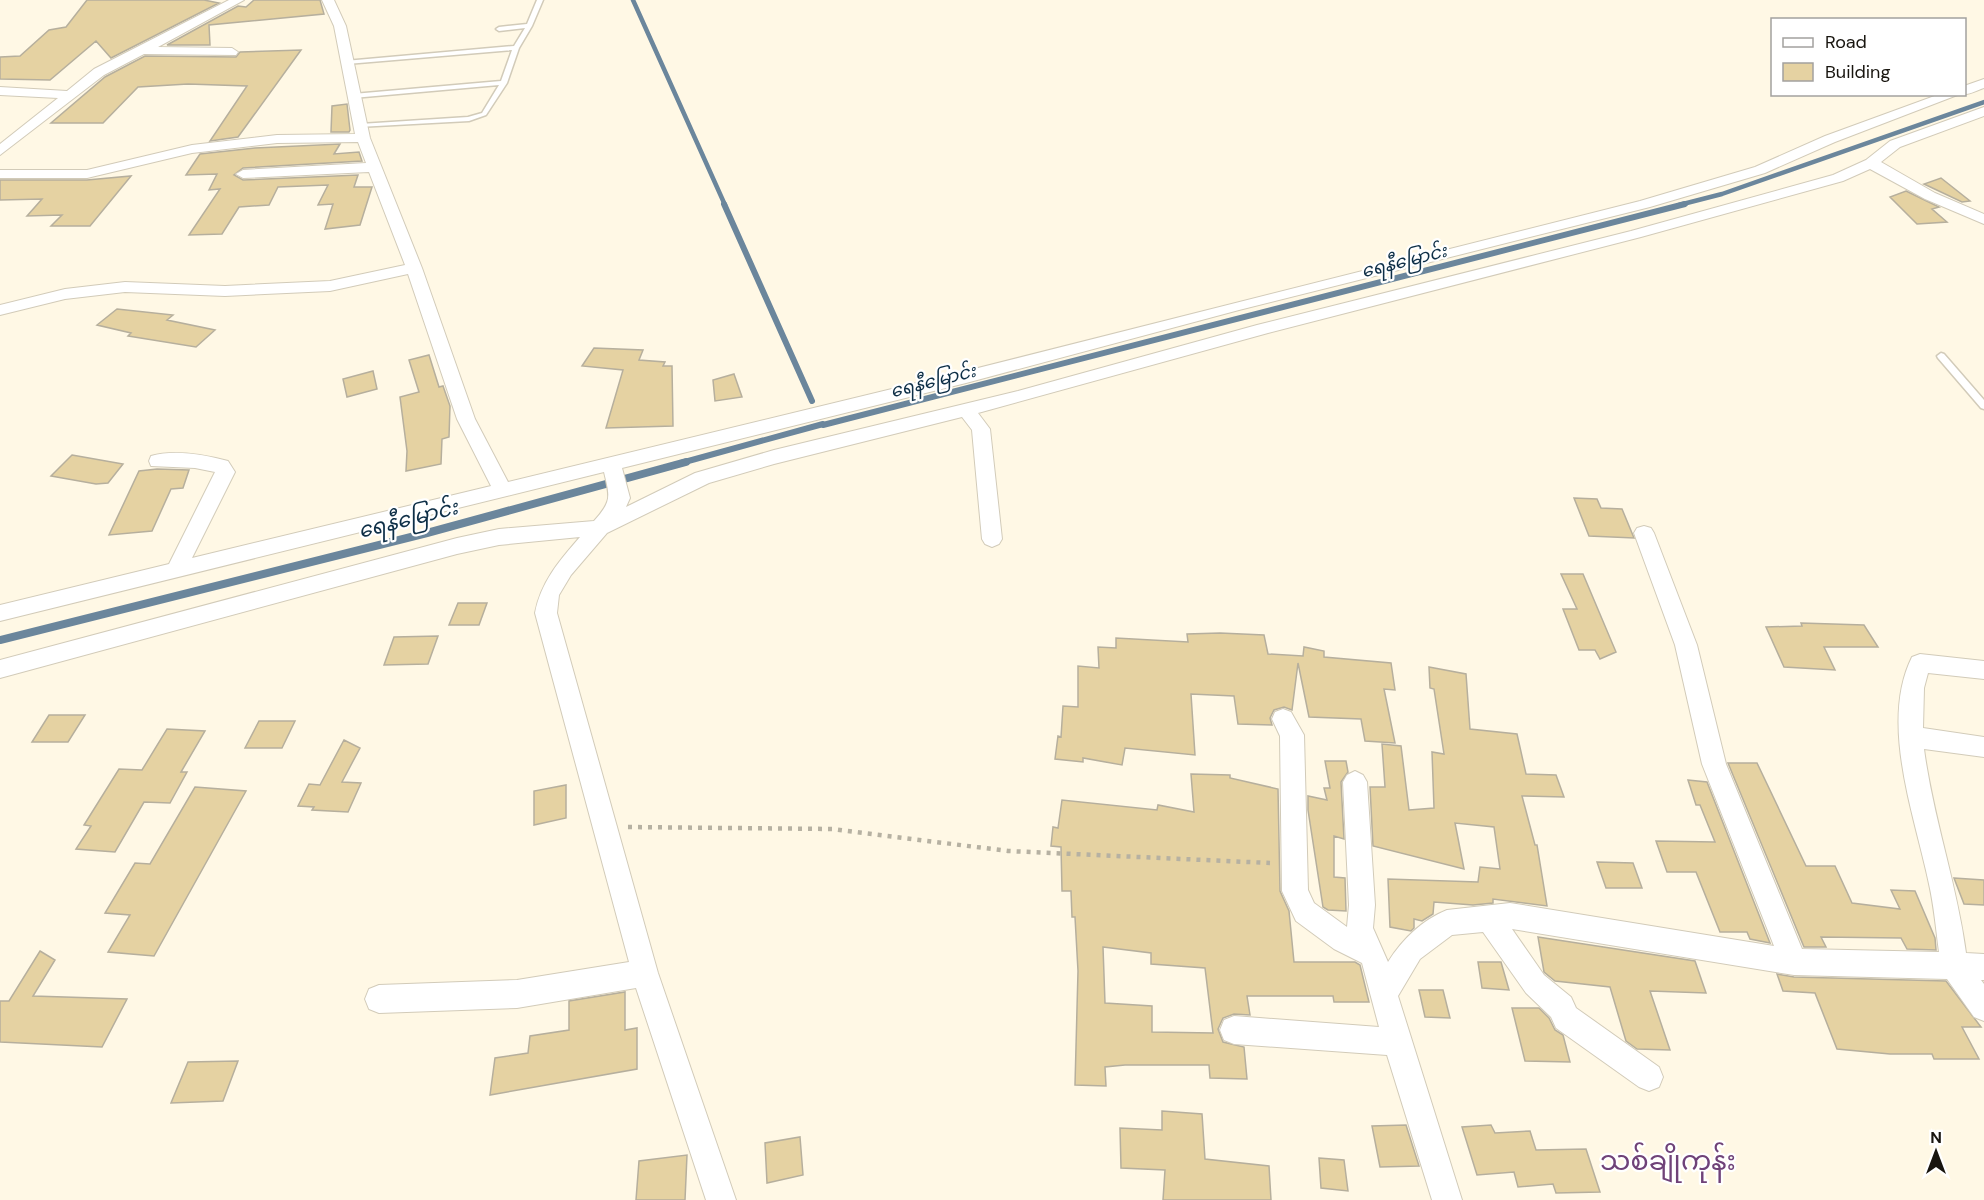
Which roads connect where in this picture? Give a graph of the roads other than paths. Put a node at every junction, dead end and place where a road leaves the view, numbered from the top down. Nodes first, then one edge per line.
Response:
1 (238, 0) edge
2 (328, 0) edge
3 (540, 0) edge
4 (529, 26) junction
5 (499, 28) dead end
6 (516, 48) junction
7 (139, 50) junction
8 (232, 52) dead end
9 (347, 62) junction
10 (504, 83) junction
11 (1984, 84) edge
12 (0, 91) edge
13 (1966, 91) edge
14 (68, 95) junction
15 (353, 96) junction
16 (1948, 96) edge
17 (1984, 111) edge
18 (361, 132) junction
19 (0, 151) edge
20 (1870, 163) junction
21 (375, 166) junction
22 (0, 174) edge
23 (243, 174) dead end
24 (1984, 219) edge
25 (414, 268) junction
26 (0, 310) edge
27 (1941, 356) dead end
28 (1984, 406) edge
29 (965, 409) junction
30 (158, 461) dead end
31 (616, 478) junction
32 (503, 490) junction
33 (600, 528) junction
34 (1644, 533) dead end
35 (992, 539) dead end
36 (176, 570) junction
37 (0, 614) edge
38 (0, 669) edge
39 (1984, 670) edge
40 (1283, 719) dead end
41 (1913, 737) junction
42 (1984, 747) edge
43 (1355, 782) dead end
44 (1489, 918) junction
45 (1373, 954) junction
46 (1794, 962) junction
47 (1954, 966) junction
48 (1984, 967) edge
49 (645, 973) junction
50 (1383, 995) junction
51 (379, 999) dead end
52 (1984, 1007) edge
53 (1234, 1030) dead end
54 (1397, 1042) junction
55 (1649, 1077) dead end
56 (721, 1200) edge
57 (1447, 1200) edge

1 - 7 street
2 - 9 street
3 - 4 lane
4 - 5 lane
4 - 6 lane
6 - 9 lane
6 - 10 lane
7 - 8 street
7 - 14 street
9 - 15 street
10 - 15 lane
10 - 18 lane
11 - 13 street
12 - 14 street
14 - 19 street
15 - 18 street
16 - 31 street
17 - 20 street
18 - 21 street
18 - 22 street
20 - 24 street
20 - 29 street
21 - 23 street
21 - 25 street
25 - 26 street
25 - 32 street
27 - 28 lane
29 - 33 street
29 - 35 street
30 - 36 street
31 - 32 street
31 - 33 street
32 - 36 street
33 - 38 street
33 - 49 street
34 - 46 street
36 - 37 street
39 - 41 street
40 - 45 street
41 - 42 street
41 - 47 street
43 - 45 street
44 - 46 street
44 - 50 street
44 - 55 street
45 - 50 street
46 - 47 street
47 - 48 street
47 - 52 street
49 - 51 street
49 - 56 street
50 - 54 street
53 - 54 street
54 - 57 street

